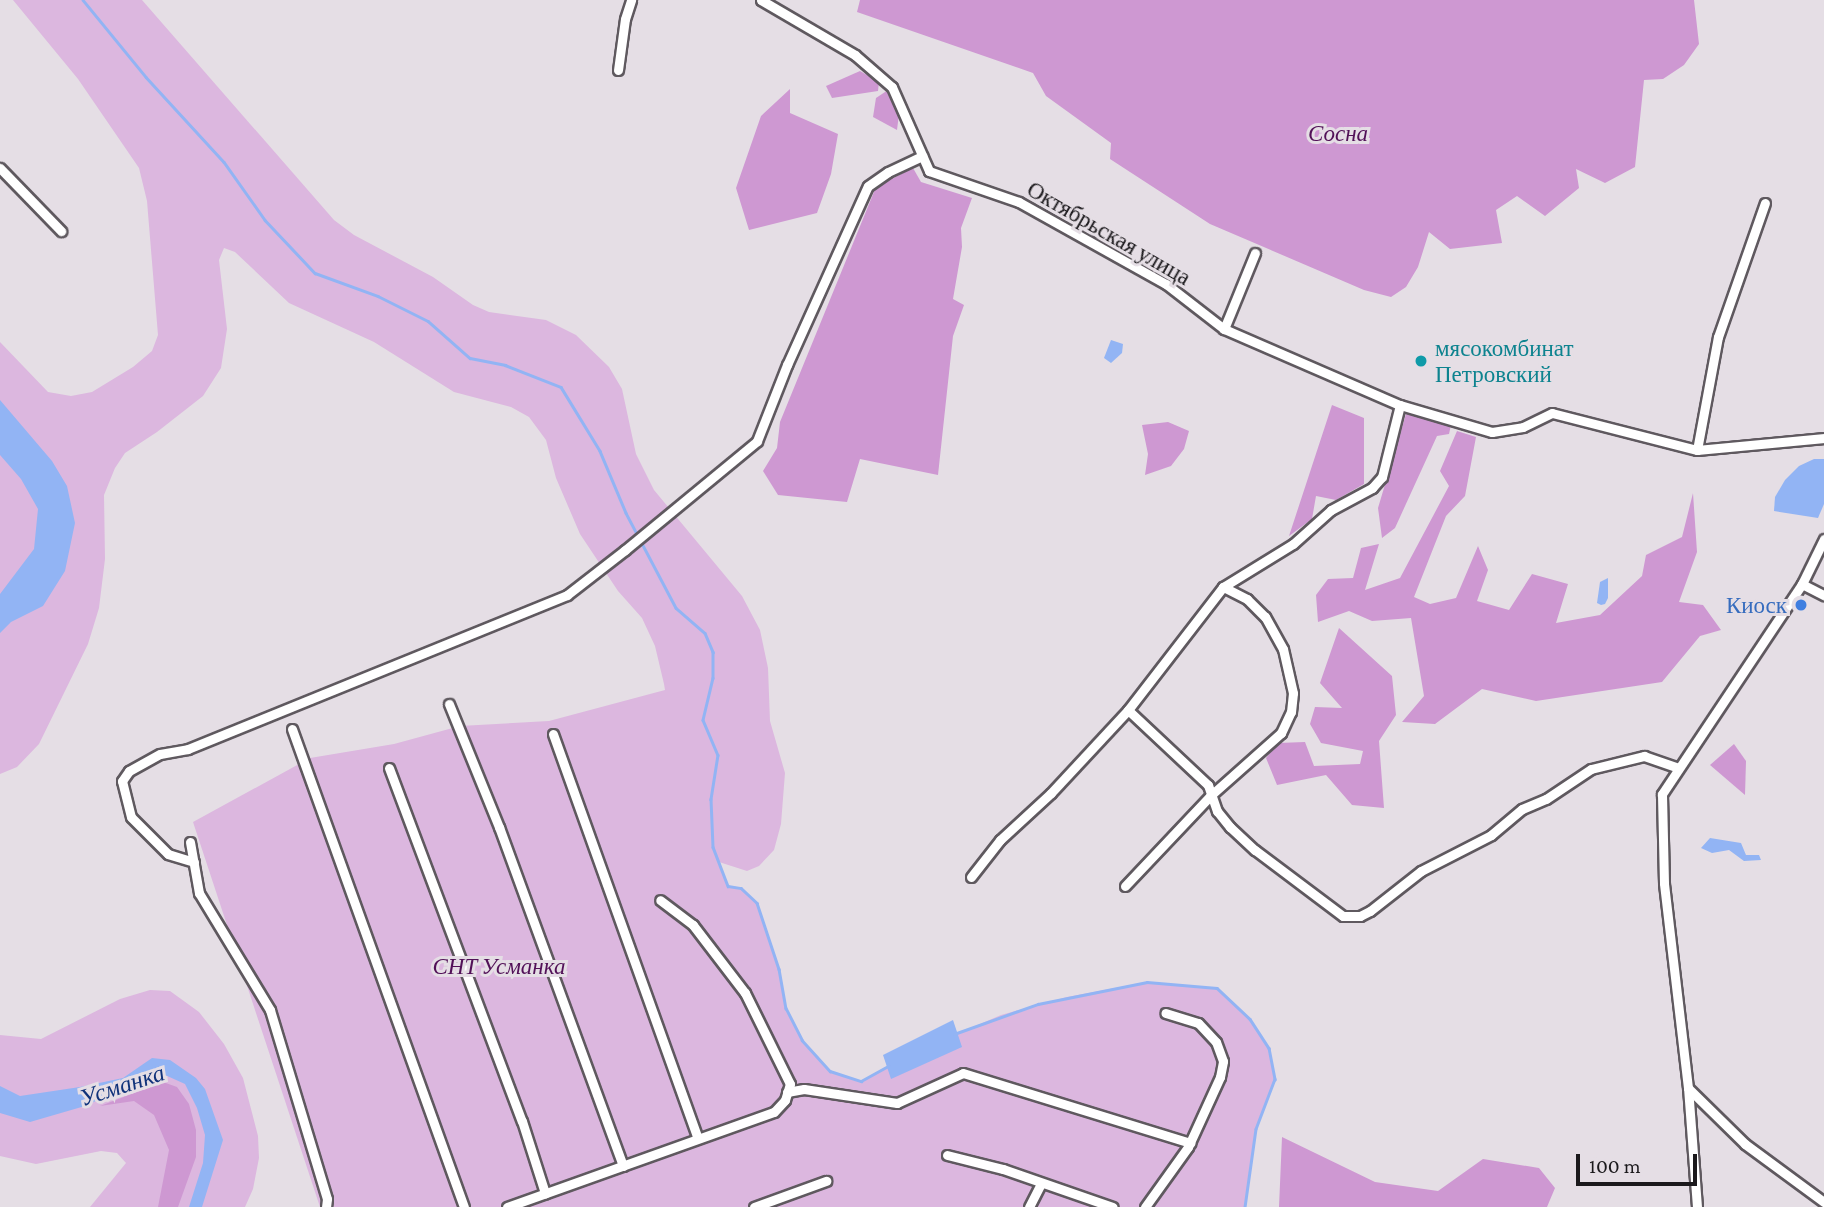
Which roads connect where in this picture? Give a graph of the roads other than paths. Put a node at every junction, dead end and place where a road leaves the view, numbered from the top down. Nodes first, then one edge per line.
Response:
1 (631, 0) edge
2 (761, 0) edge
3 (618, 70) dead end
4 (922, 156) junction
5 (0, 167) edge
6 (1765, 203) dead end
7 (61, 231) dead end
8 (1255, 253) dead end
9 (1224, 329) junction
10 (1400, 405) junction
11 (1824, 438) edge
12 (1697, 450) junction
13 (1824, 538) edge
14 (1802, 584) junction
15 (1223, 587) junction
16 (1824, 595) edge
17 (449, 704) dead end
18 (1128, 710) junction
19 (292, 729) dead end
20 (553, 734) dead end
21 (389, 768) dead end
22 (1678, 768) junction
23 (1210, 796) junction
24 (190, 842) dead end
25 (194, 862) junction
26 (971, 877) dead end
27 (1125, 886) dead end
28 (660, 900) dead end
29 (1166, 1013) dead end
30 (1688, 1088) junction
31 (788, 1092) junction
32 (698, 1139) junction
33 (1190, 1143) junction
34 (947, 1155) dead end
35 (623, 1166) junction
36 (826, 1181) dead end
37 (1041, 1182) junction
38 (545, 1193) junction
39 (1824, 1202) edge
40 (326, 1207) edge
41 (464, 1207) edge
42 (507, 1207) edge
43 (754, 1207) edge
44 (1029, 1207) edge
45 (1113, 1207) edge
46 (1145, 1207) edge
47 (1696, 1207) edge

1 - 3 street
2 - 4 street, Октябрьская улица
4 - 9 street, Октябрьская улица
4 - 25 street
5 - 7 street
6 - 12 street
8 - 9 street
9 - 10 street, Октябрьская улица
10 - 12 street, Октябрьская улица
10 - 15 street
11 - 12 street, Октябрьская улица
13 - 14 street
14 - 16 street
14 - 22 street
15 - 18 street
15 - 23 street
17 - 35 street
18 - 23 street
18 - 26 street
19 - 41 street
20 - 32 street
21 - 38 street
22 - 23 street
22 - 30 street
23 - 27 street
24 - 25 street
25 - 40 street
28 - 31 street
29 - 33 street
30 - 39 street
30 - 47 street
31 - 32 street
31 - 33 street
32 - 35 street
33 - 46 street
34 - 37 street
35 - 38 street
36 - 43 street
37 - 44 street
37 - 45 street
38 - 42 street

